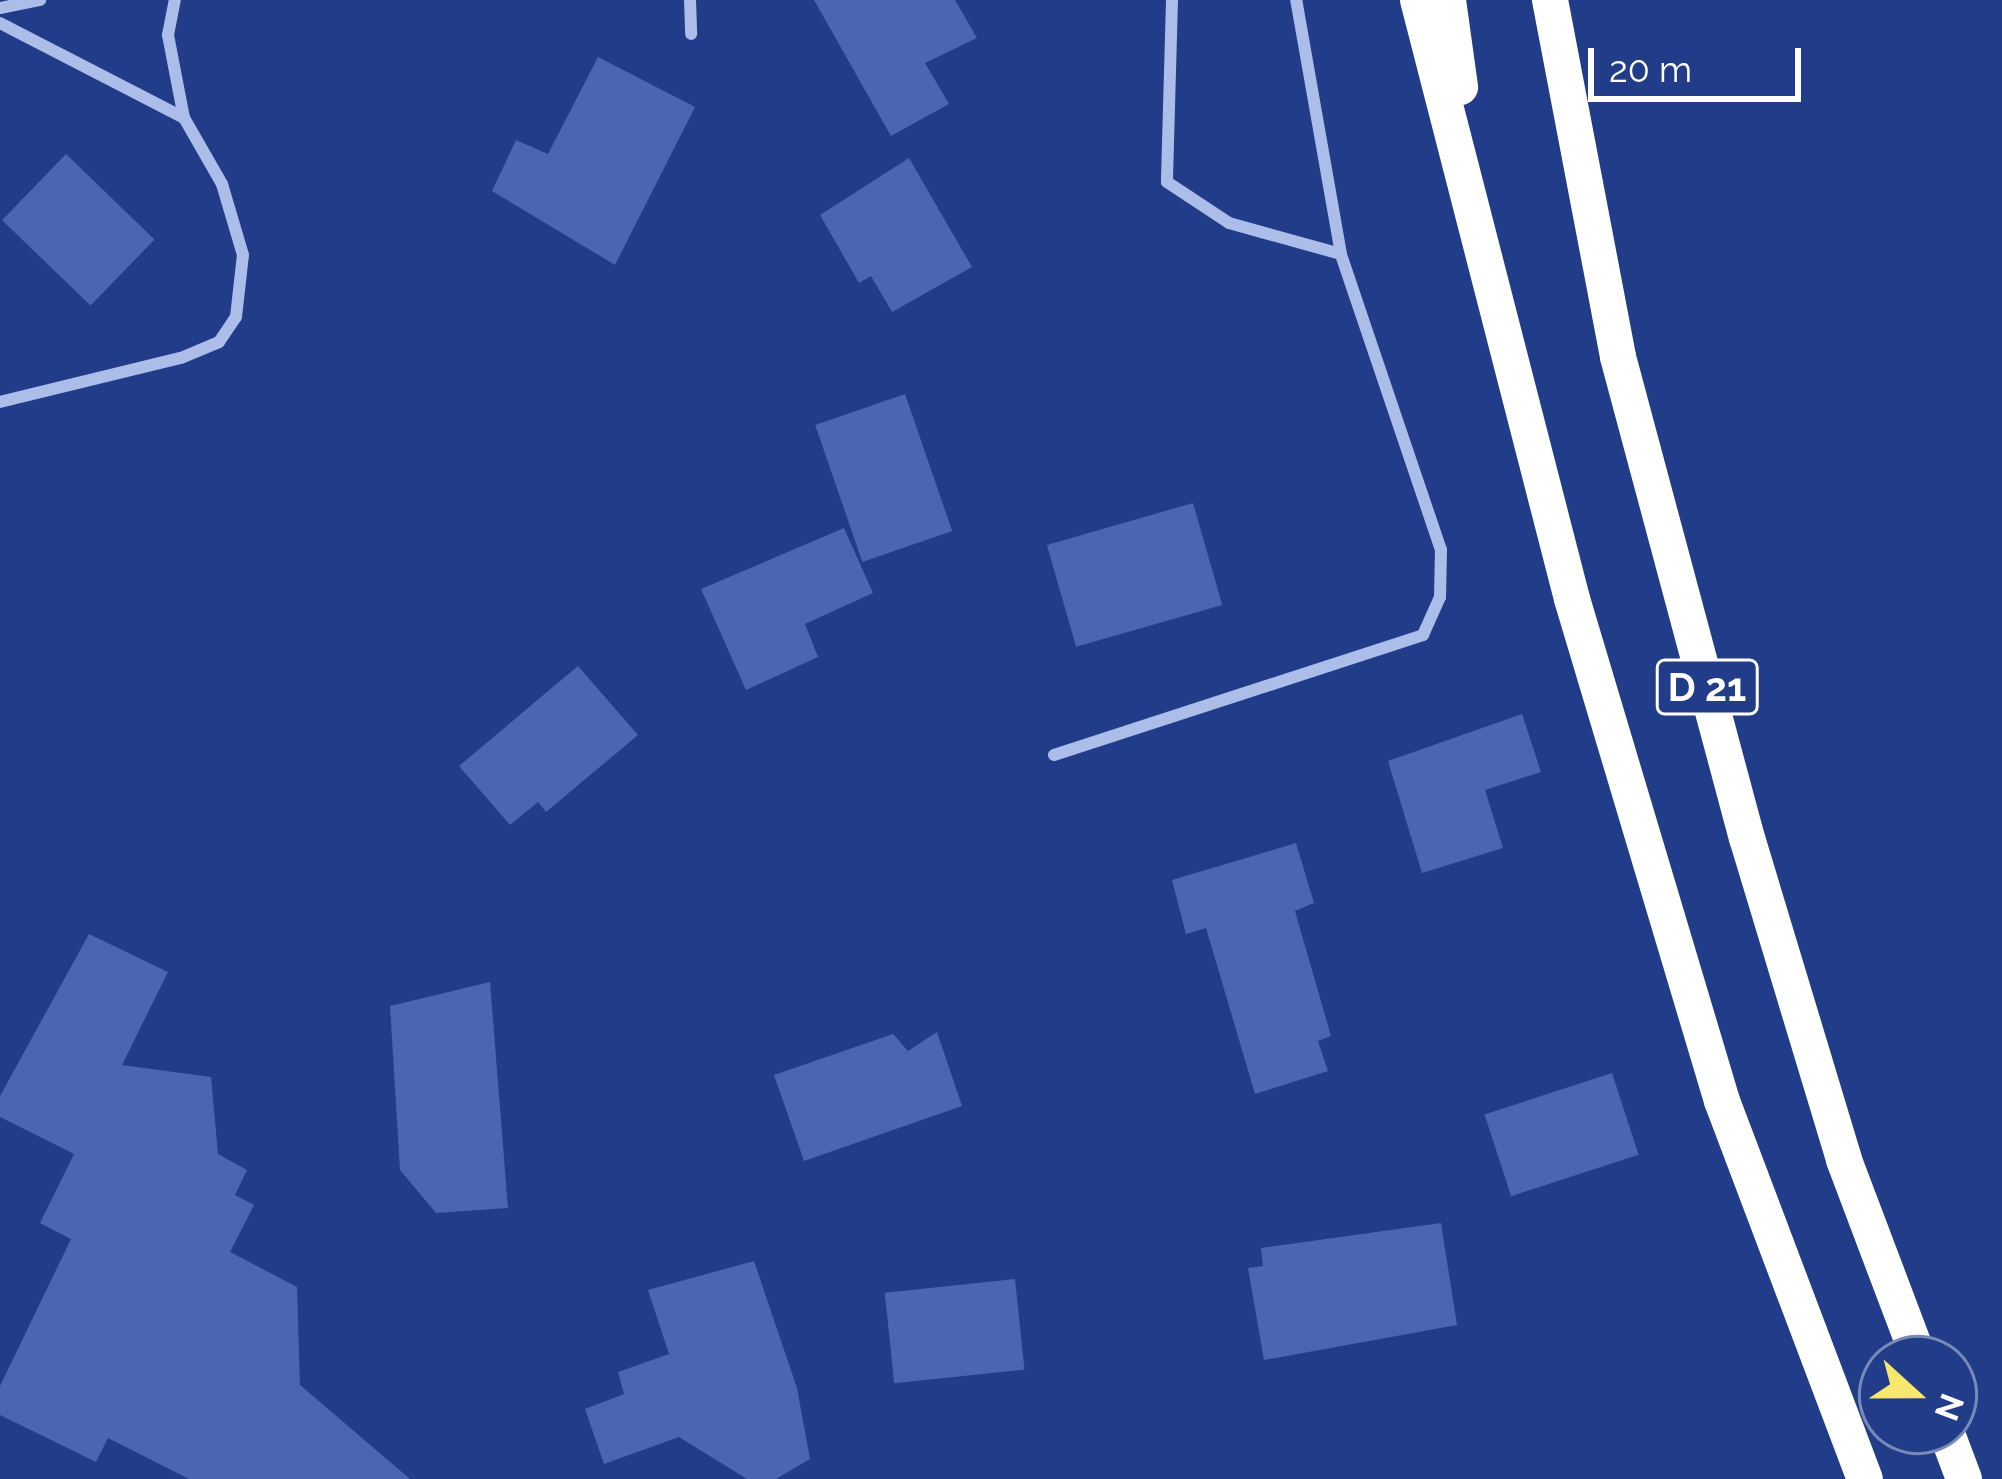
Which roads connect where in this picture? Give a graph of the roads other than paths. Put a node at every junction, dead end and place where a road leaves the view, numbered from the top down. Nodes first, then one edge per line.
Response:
1 (40, 0) edge
2 (176, 0) edge
3 (690, 0) edge
4 (1172, 0) edge
5 (1296, 0) edge
6 (1418, 0) edge
7 (1448, 0) edge
8 (1550, 0) edge
9 (0, 8) edge
10 (0, 23) edge
11 (691, 34) dead end
12 (184, 118) junction
13 (1341, 254) junction
14 (1489, 292) junction
15 (0, 402) edge
16 (1054, 754) dead end
17 (1910, 1335) edge
18 (1865, 1479) edge

1 - 9 street
2 - 12 street
3 - 11 street
4 - 13 street
5 - 13 street
6 - 14 highway
7 - 14 highway
8 - 17 highway, D 21
10 - 12 street
12 - 15 street
13 - 16 street
14 - 18 highway

